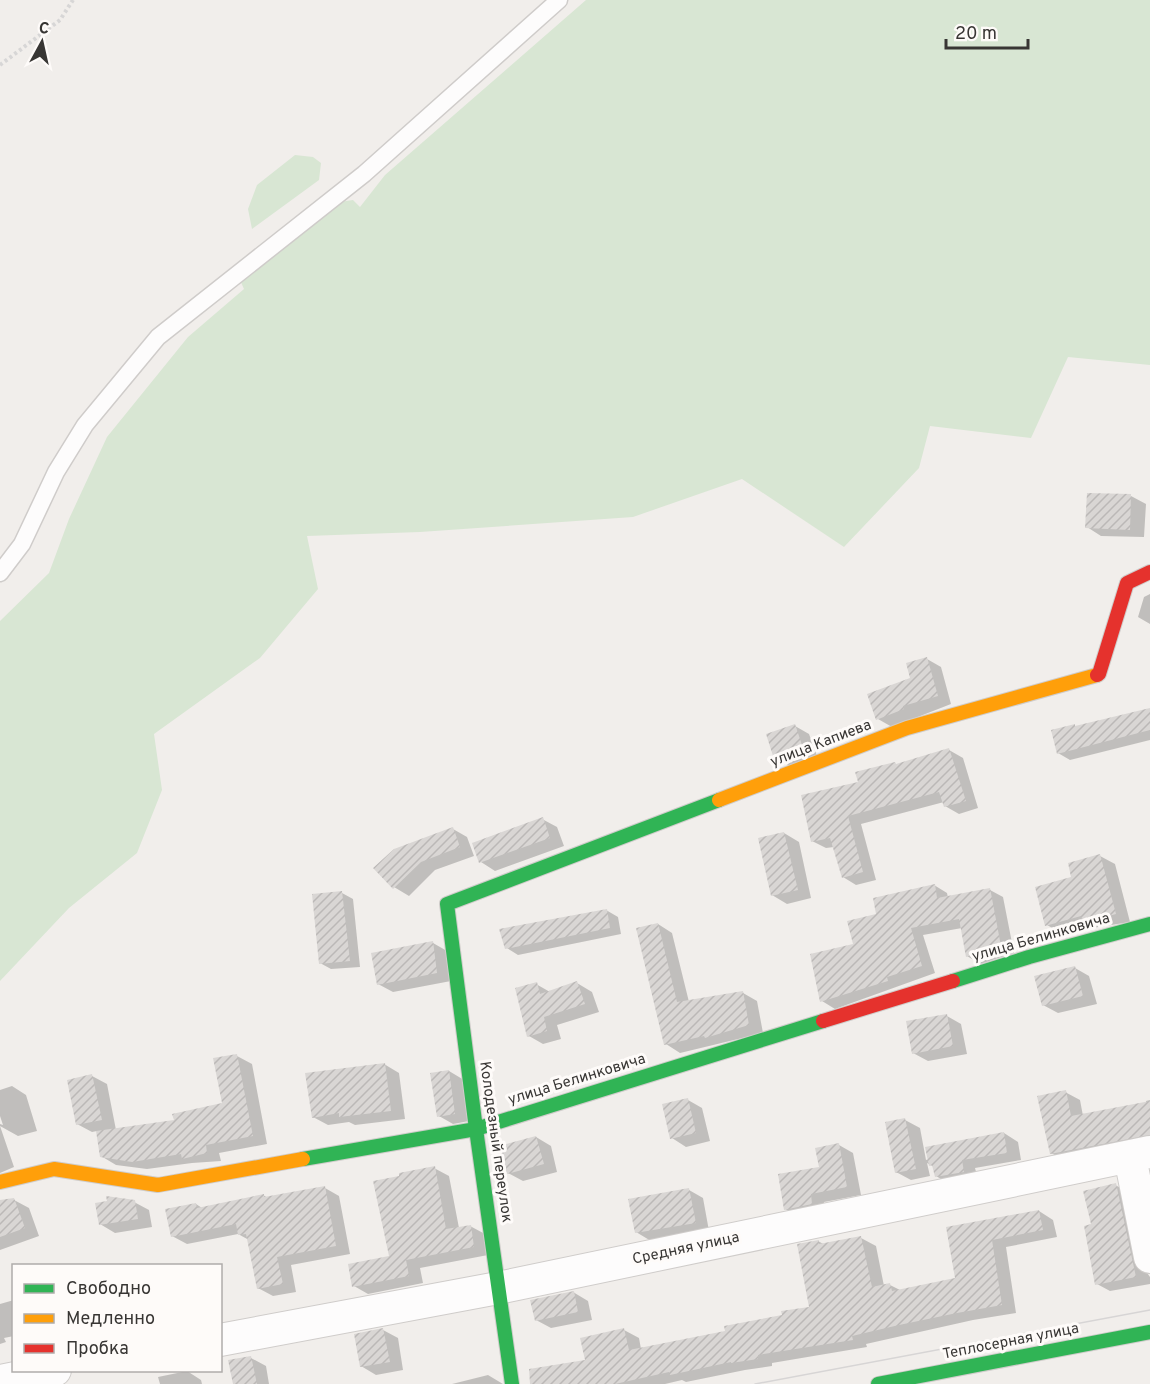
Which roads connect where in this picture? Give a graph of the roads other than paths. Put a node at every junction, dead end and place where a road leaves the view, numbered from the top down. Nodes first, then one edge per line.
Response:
1 (559, 0) edge
2 (1150, 572) edge
3 (0, 573) edge
4 (447, 904) joint
5 (1150, 924) edge
6 (476, 1129) junction
7 (1140, 1155) edge
8 (0, 1182) edge
9 (1150, 1257) edge
10 (498, 1288) junction
11 (1150, 1332) edge
12 (222, 1340) edge
13 (50, 1372) edge
14 (0, 1381) edge
15 (512, 1384) edge
16 (878, 1384) edge

1 - 3 lane
2 - 4 street, улица Капиева
4 - 6 street, Колодезный переулок
5 - 6 street, улица Белинковича
6 - 8 street, улица Белинковича
6 - 10 street, Колодезный переулок
7 - 9 street
7 - 10 street, Средняя улица
10 - 12 street, Средняя улица
10 - 15 street, Колодезный переулок
11 - 16 street, Теплосерная улица
13 - 14 street

